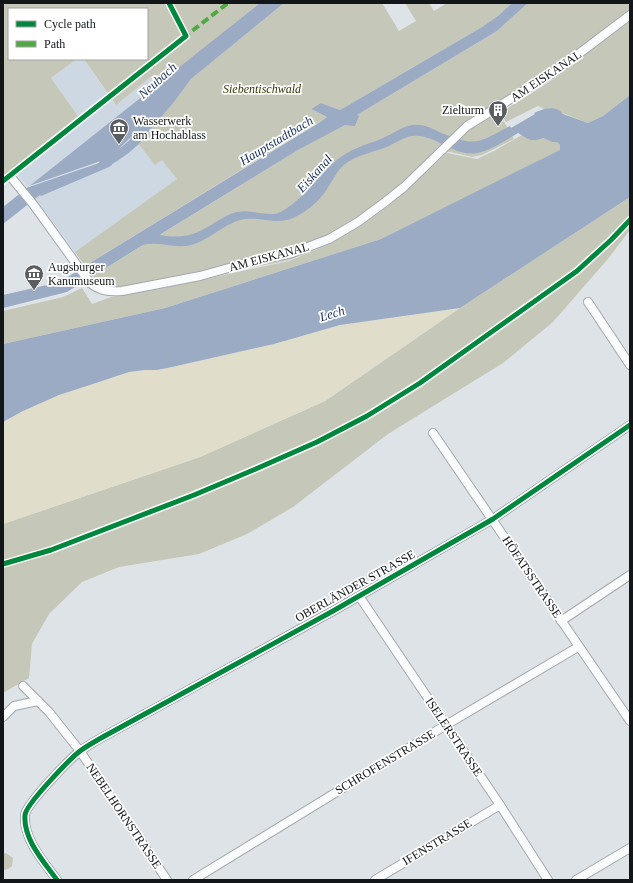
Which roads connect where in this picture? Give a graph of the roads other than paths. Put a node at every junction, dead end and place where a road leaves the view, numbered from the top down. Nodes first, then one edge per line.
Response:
1 (630, 15) edge
2 (10, 176) dead end
3 (588, 302) dead end
4 (630, 365) edge
5 (630, 425) edge
6 (433, 433) dead end
7 (493, 519) junction
8 (630, 575) edge
9 (359, 596) junction
10 (561, 621) junction
11 (578, 646) junction
12 (23, 686) dead end
13 (38, 701) junction
14 (3, 717) edge
15 (630, 721) edge
16 (446, 725) junction
17 (80, 751) junction
18 (500, 805) junction
19 (630, 848) edge
20 (56, 880) edge
21 (167, 880) edge
22 (193, 880) edge
23 (375, 880) edge
24 (548, 880) edge
25 (576, 880) edge

1 - 2 street, AM EISKANAL
3 - 4 street
5 - 7 street, OBERLÄNDER STRASSE
6 - 7 street, HÖFATSSTRASSE
7 - 9 street, OBERLÄNDER STRASSE
7 - 10 street, HÖFATSSTRASSE
8 - 10 street
9 - 16 street, ISELERSTRASSE
9 - 17 street, OBERLÄNDER STRASSE
10 - 11 street, HÖFATSSTRASSE
11 - 15 street, HÖFATSSTRASSE
11 - 16 street, SCHROFENSTRASSE
12 - 13 street
13 - 14 street
13 - 17 street
16 - 18 street, ISELERSTRASSE
16 - 22 street, SCHROFENSTRASSE
17 - 20 street, OBERLÄNDER STRASSE
17 - 21 street, NEBELHORNSTRASSE
18 - 23 street, IFENSTRASSE
18 - 24 street, ISELERSTRASSE
19 - 25 street

